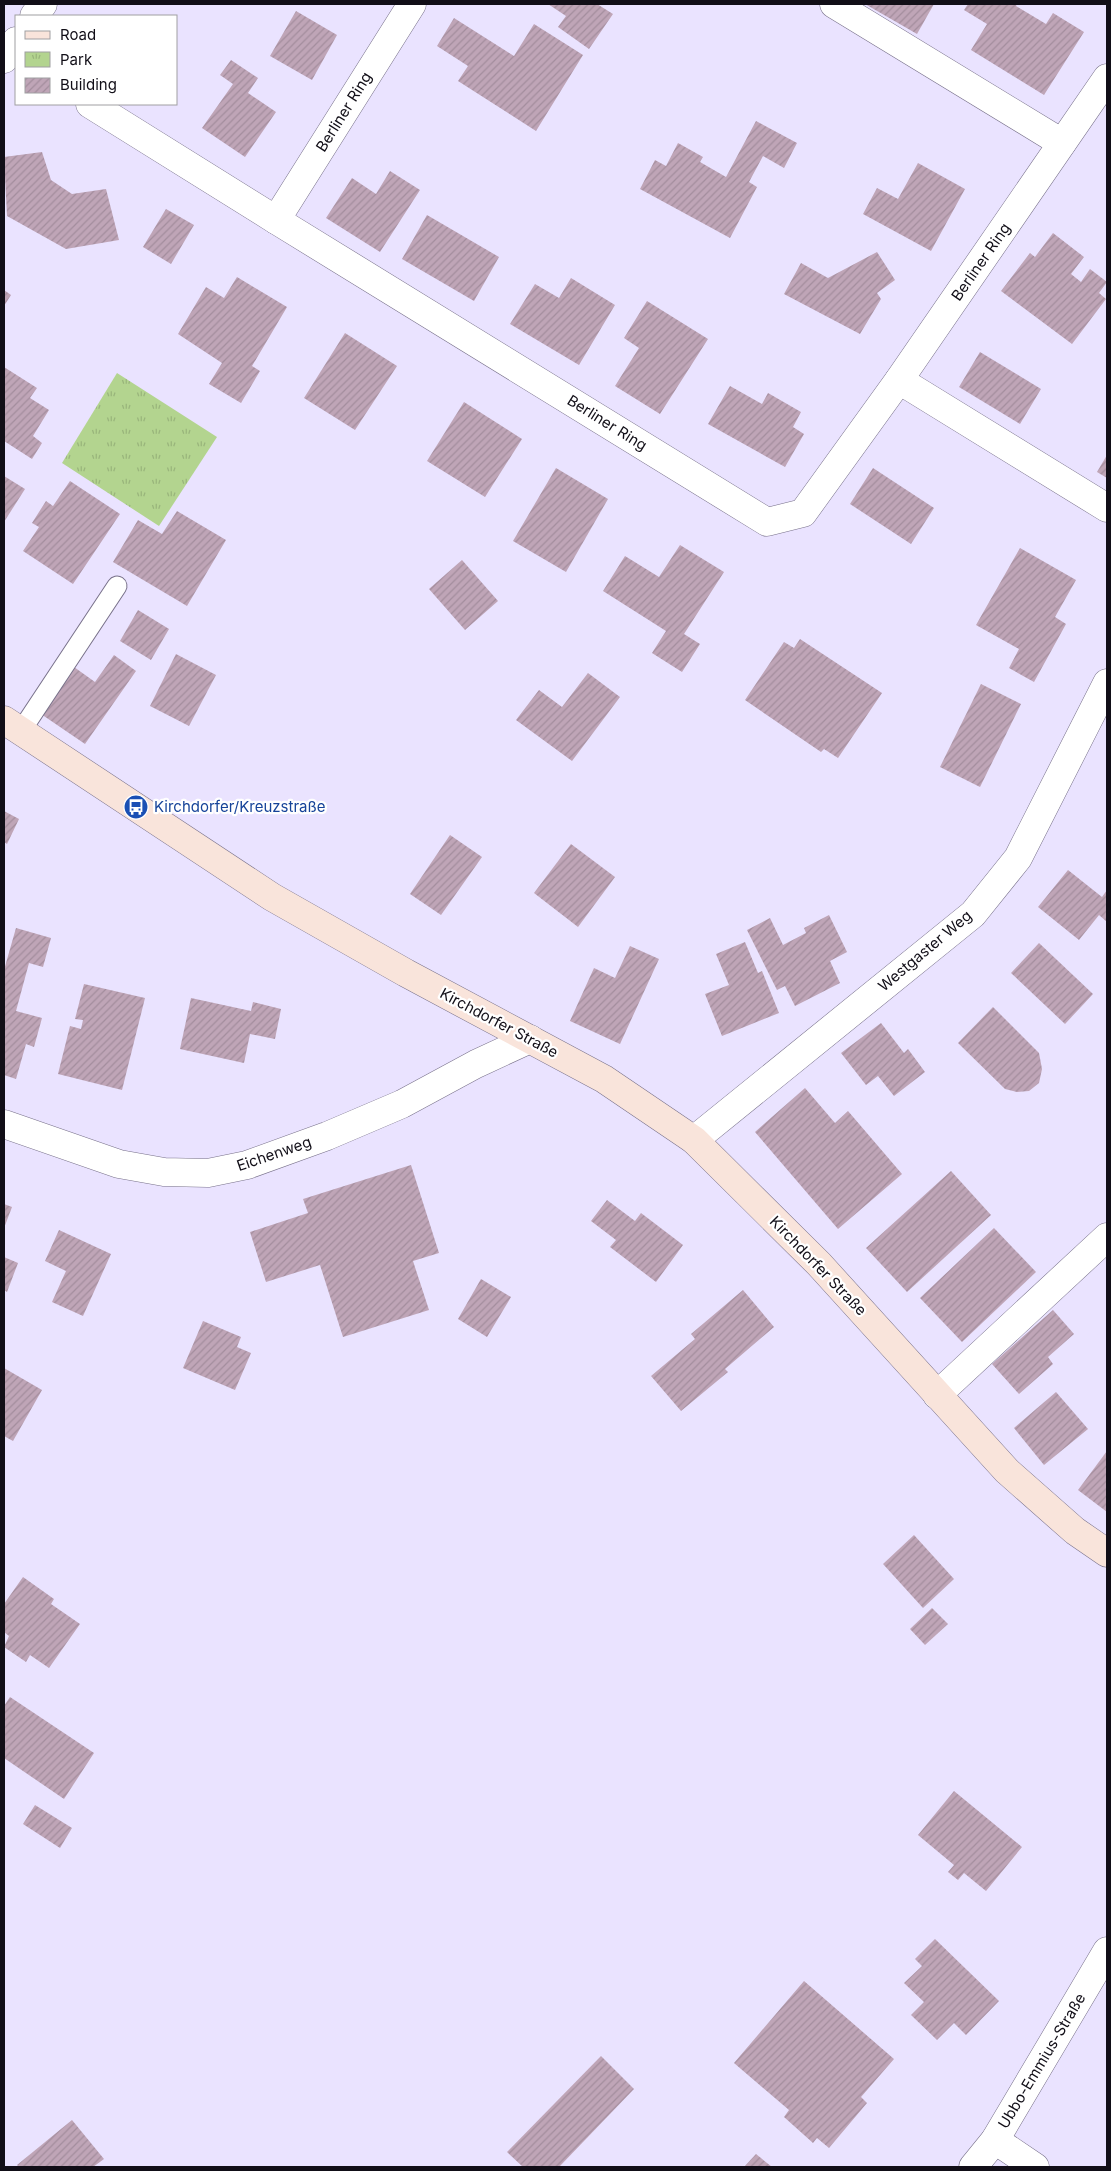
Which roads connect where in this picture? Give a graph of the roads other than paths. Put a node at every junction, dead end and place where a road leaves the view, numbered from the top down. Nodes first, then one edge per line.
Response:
1 (43, 4) edge
2 (412, 4) edge
3 (834, 4) edge
4 (35, 15) edge
5 (1107, 78) edge
6 (92, 105) edge
7 (1062, 143) junction
8 (276, 220) junction
9 (899, 380) junction
10 (1107, 508) edge
11 (117, 586) dead end
12 (1107, 683) edge
13 (12, 726) edge
14 (530, 1039) junction
15 (4, 1124) edge
16 (694, 1140) junction
17 (1107, 1237) edge
18 (938, 1395) junction
19 (1107, 1553) edge
20 (1107, 1951) edge
21 (995, 2140) junction
22 (973, 2167) edge
23 (1035, 2167) edge

1 - 4 street
2 - 8 street, Berliner Ring
3 - 7 street
5 - 7 street, Berliner Ring
6 - 8 street, Berliner Ring
7 - 9 street, Berliner Ring
8 - 9 street, Berliner Ring
9 - 10 street
11 - 13 lane
12 - 16 street, Westgaster Weg
13 - 14 street, Kirchdorfer Straße
14 - 15 street, Eichenweg
14 - 16 street, Kirchdorfer Straße
16 - 18 street, Kirchdorfer Straße
17 - 18 street
18 - 19 street, Kirchdorfer Straße
20 - 21 street, Ubbo-Emmius-Straße
21 - 22 street, Ubbo-Emmius-Straße
21 - 23 street

